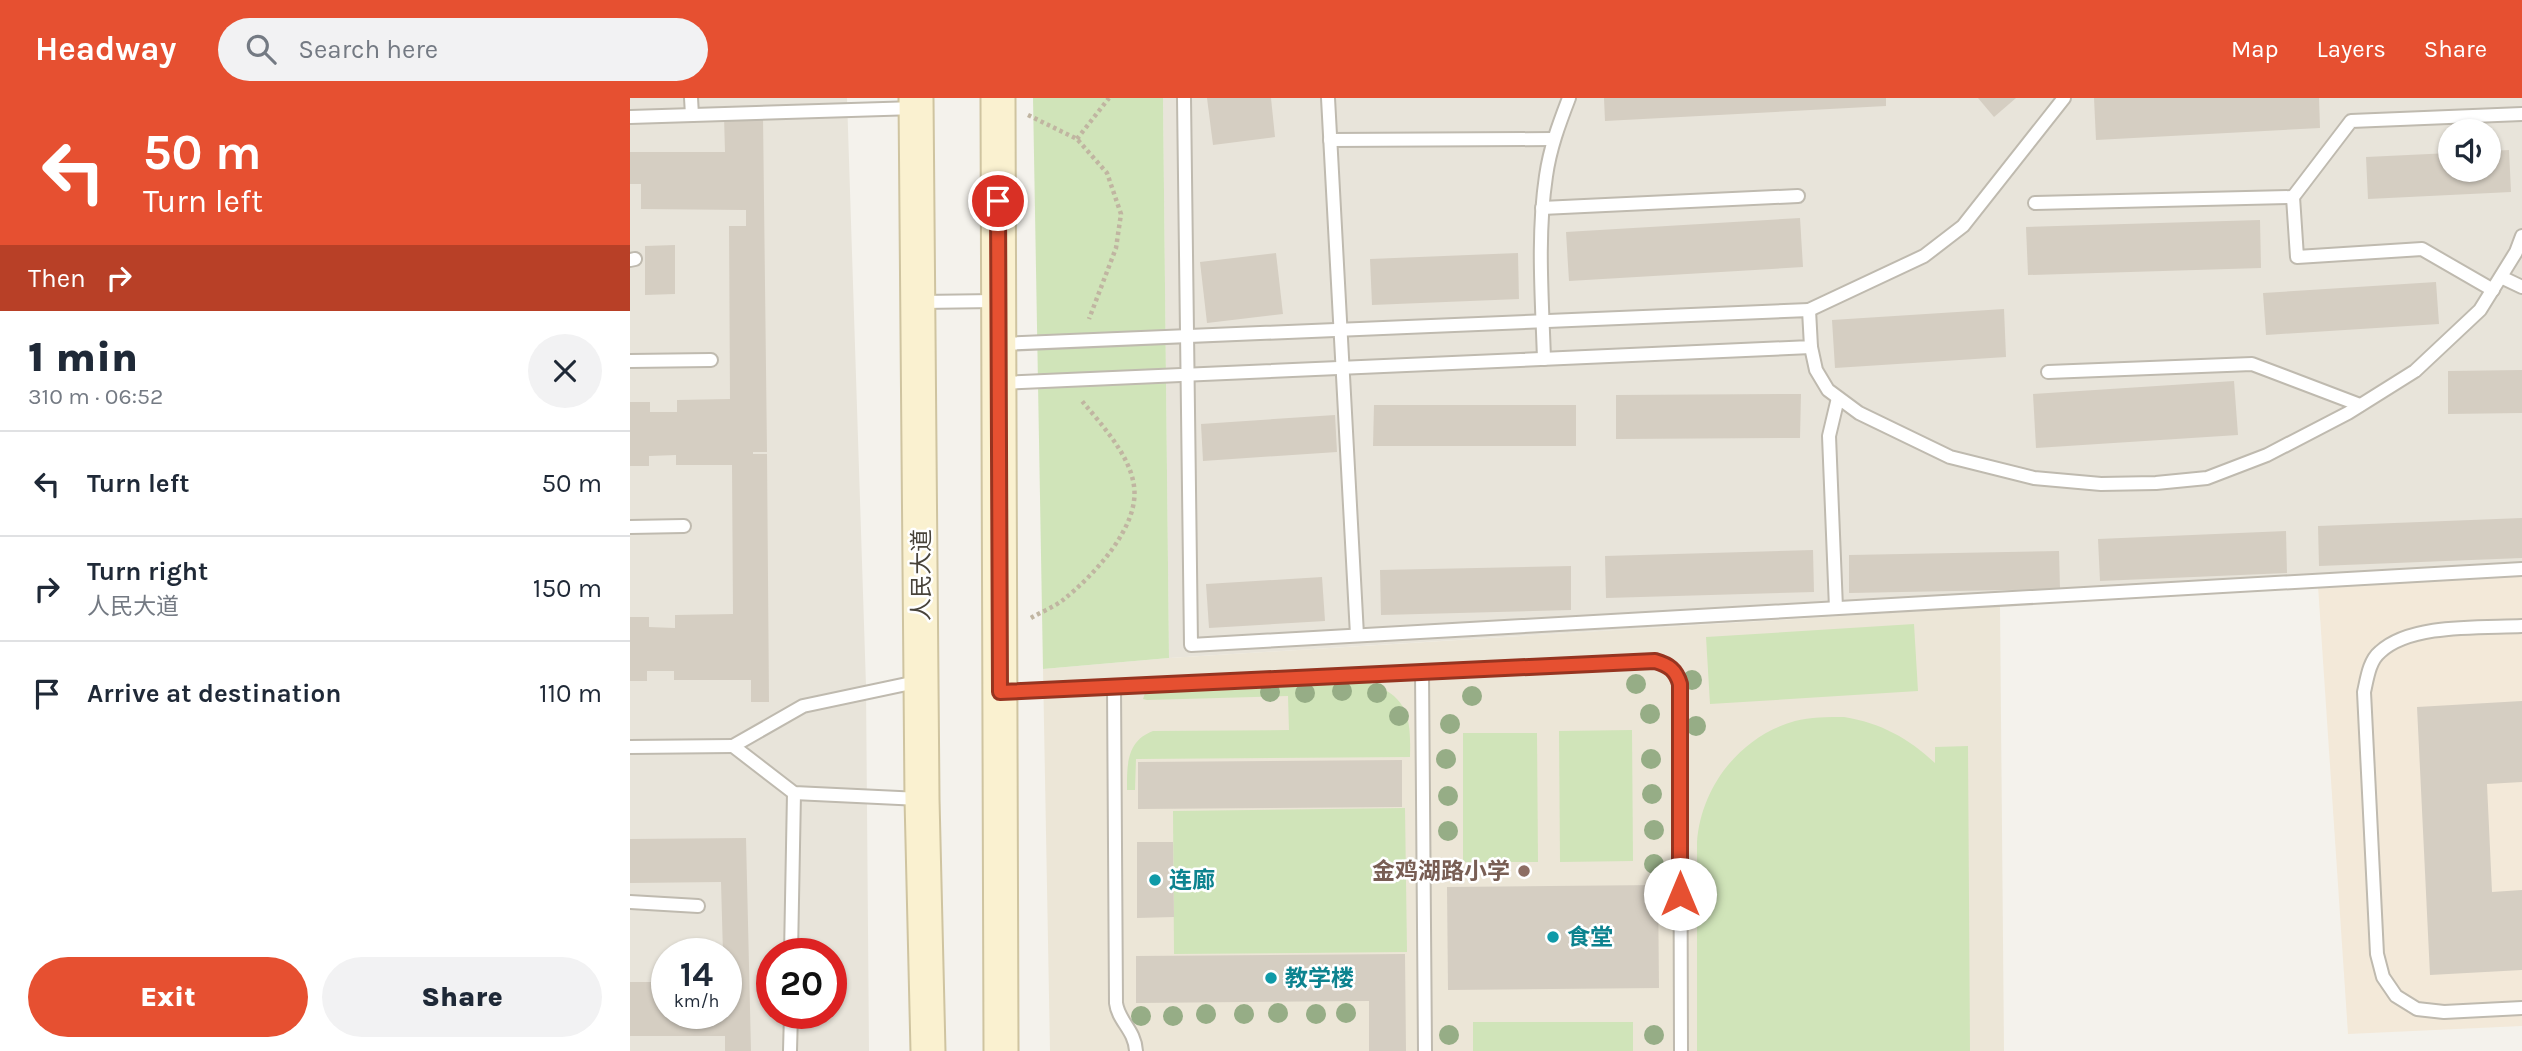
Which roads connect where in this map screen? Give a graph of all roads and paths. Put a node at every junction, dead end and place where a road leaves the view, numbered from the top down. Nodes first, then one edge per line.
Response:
1 (691, 98) edge
2 (998, 98) edge
3 (1109, 98) edge
4 (1184, 98) edge
5 (1328, 98) edge
6 (1569, 98) edge
7 (2064, 98) edge
8 (916, 103) edge
9 (2522, 114) edge
10 (692, 115) junction
11 (630, 117) edge
12 (1077, 139) dead end
13 (1553, 139) junction
14 (1330, 140) junction
15 (1798, 196) dead end
16 (2292, 197) junction
17 (2035, 203) dead end
18 (1542, 208) junction
19 (2522, 236) edge
20 (2501, 277) junction
21 (2522, 287) edge
22 (2493, 290) junction
23 (999, 301) junction
24 (919, 302) junction
25 (1809, 310) junction
26 (1543, 322) junction
27 (1340, 330) junction
28 (1187, 336) junction
29 (999, 344) junction
30 (1811, 347) junction
31 (1544, 359) junction
32 (630, 360) edge
33 (711, 360) dead end
34 (1342, 368) junction
35 (2048, 372) dead end
36 (1188, 374) junction
37 (999, 383) junction
38 (1839, 398) junction
39 (2360, 405) junction
40 (684, 526) dead end
41 (630, 527) edge
42 (2522, 569) edge
43 (1836, 608) junction
44 (2522, 626) edge
45 (1357, 635) junction
46 (1422, 672) junction
47 (921, 681) junction
48 (1114, 687) junction
49 (1000, 692) junction
50 (733, 746) junction
51 (630, 747) edge
52 (794, 793) junction
53 (922, 799) junction
54 (630, 902) edge
55 (698, 906) dead end
56 (791, 938) edge
57 (2522, 1008) edge
58 (791, 1029) edge
59 (790, 1051) edge
60 (928, 1051) edge
61 (1001, 1051) edge
62 (1136, 1051) edge
63 (1425, 1051) edge
64 (1681, 1051) edge

1 - 10 lane
2 - 23 main road
3 - 12 path
4 - 28 lane
5 - 14 lane
6 - 13 lane
7 - 25 lane
8 - 10 lane
8 - 24 main road, 人民大道
9 - 16 lane
10 - 11 lane
13 - 14 lane
13 - 18 lane
14 - 27 lane
15 - 18 lane
16 - 17 lane
16 - 22 lane
18 - 26 lane
19 - 20 lane
20 - 21 lane
20 - 22 lane
22 - 39 lane
23 - 24 lane
23 - 29 main road
24 - 47 main road, 人民大道
25 - 26 lane
25 - 30 lane
26 - 27 lane
26 - 31 lane
27 - 28 lane
27 - 34 lane
28 - 29 lane
28 - 36 lane
29 - 37 main road
30 - 31 lane
30 - 38 lane
31 - 34 lane
32 - 33 lane
34 - 36 lane
34 - 45 lane
35 - 39 lane
36 - 37 lane
36 - 45 lane
37 - 49 main road
38 - 39 lane
38 - 43 lane
40 - 41 lane
42 - 43 lane
43 - 45 lane
44 - 57 lane
46 - 48 lane
46 - 63 lane
46 - 64 lane
47 - 50 lane
47 - 53 main road, 人民大道
48 - 49 lane
48 - 62 lane
49 - 61 main road
50 - 51 lane
50 - 52 lane
52 - 53 lane
52 - 56 lane
53 - 60 main road, 人民大道
54 - 55 lane
58 - 59 lane

